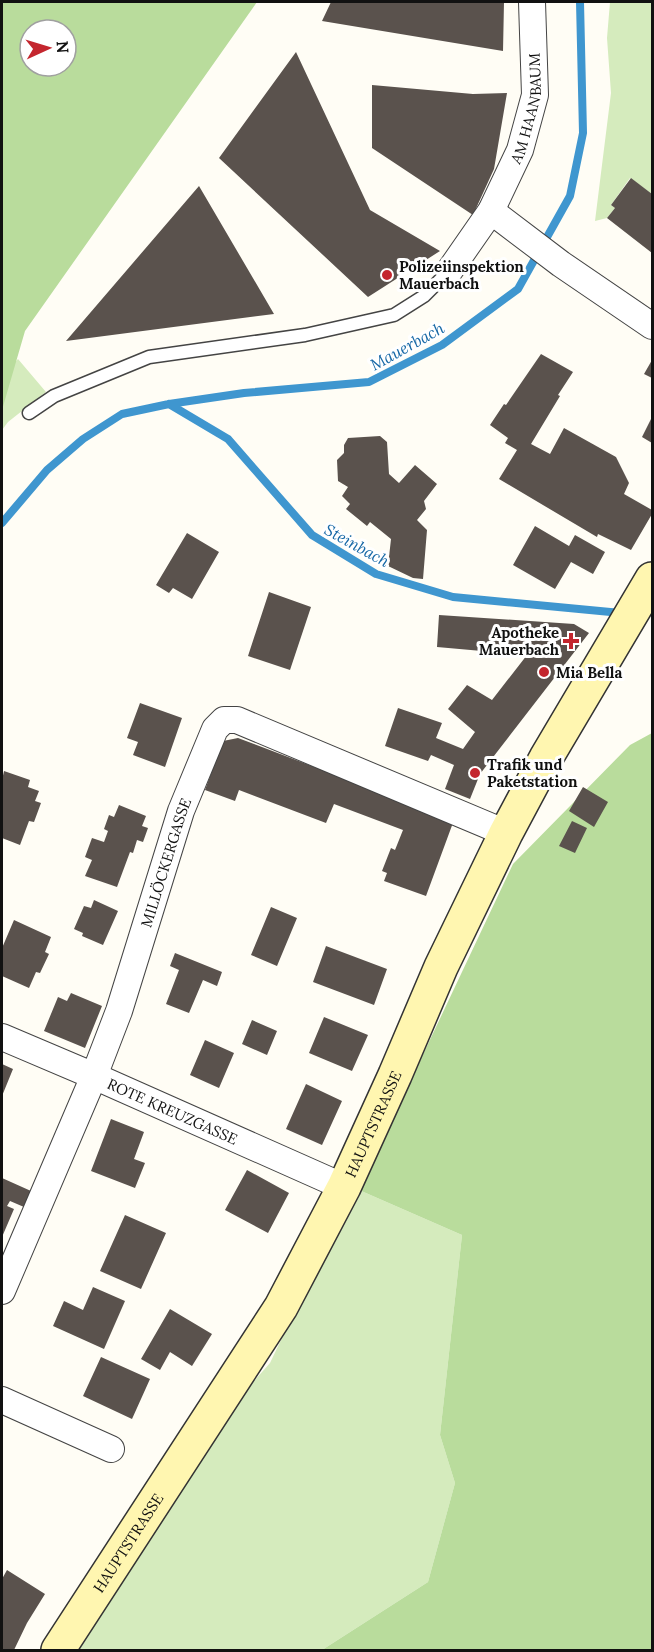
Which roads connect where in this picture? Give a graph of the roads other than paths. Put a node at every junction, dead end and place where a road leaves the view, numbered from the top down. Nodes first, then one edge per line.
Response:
1 (532, 2) edge
2 (490, 211) junction
3 (450, 270) joint
4 (652, 326) edge
5 (29, 413) dead end
6 (649, 586) edge
7 (506, 833) junction
8 (2, 1037) edge
9 (94, 1076) junction
10 (344, 1187) junction
11 (2, 1291) edge
12 (2, 1400) edge
13 (111, 1449) dead end
14 (58, 1650) edge

1 - 2 street, AM HAANBAUM
2 - 3 street, AM HAANBAUM
2 - 4 street
3 - 5 lane
6 - 7 main road, HAUPTSTRASSE
7 - 9 street, MILLÖCKERGASSE
7 - 10 main road, HAUPTSTRASSE
8 - 9 street, ROTE KREUZGASSE
9 - 10 street, ROTE KREUZGASSE
9 - 11 street, MILLÖCKERGASSE
10 - 14 main road, HAUPTSTRASSE
12 - 13 street

